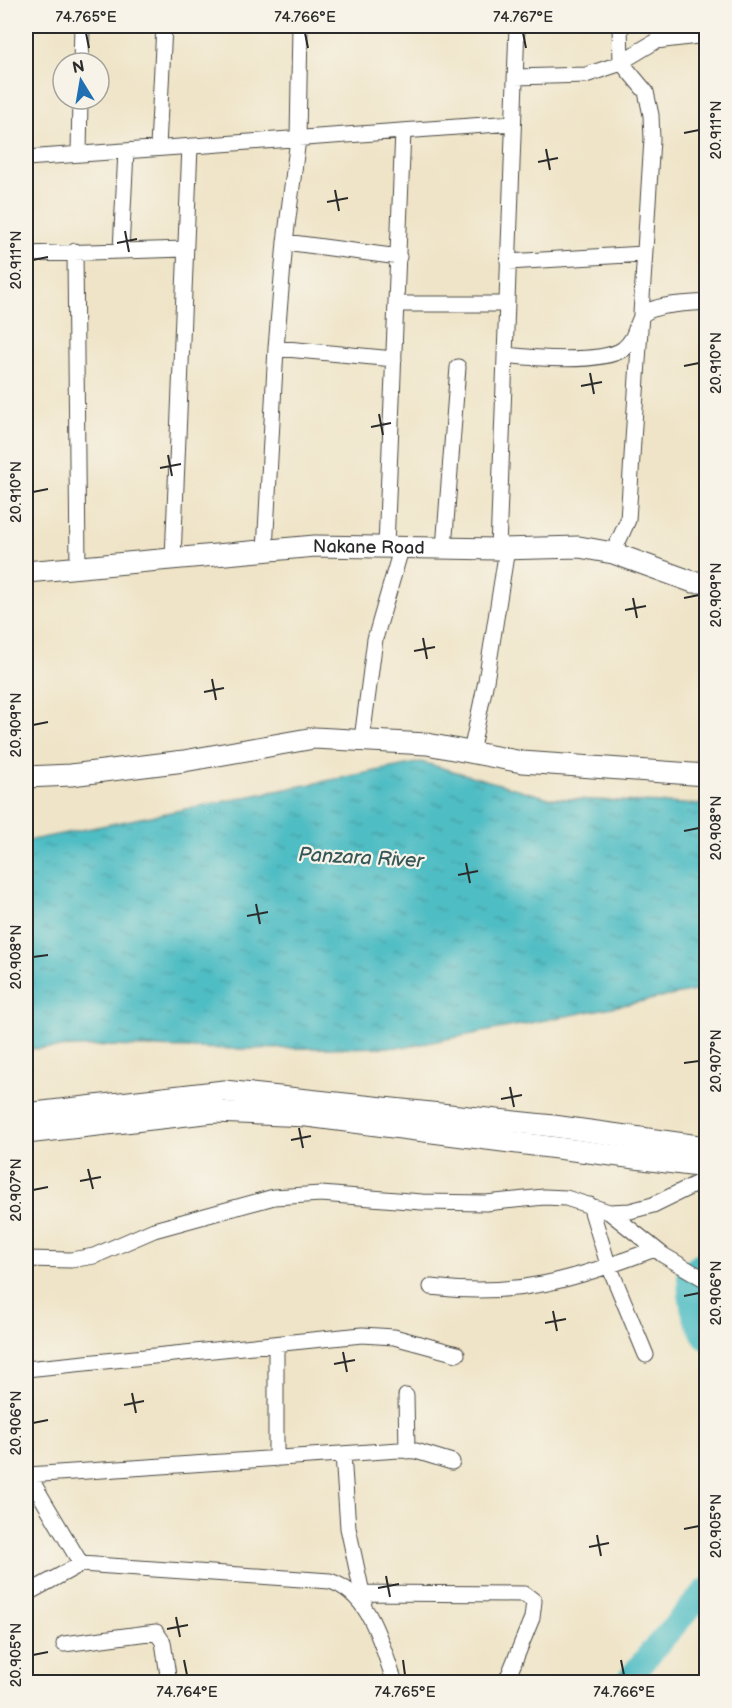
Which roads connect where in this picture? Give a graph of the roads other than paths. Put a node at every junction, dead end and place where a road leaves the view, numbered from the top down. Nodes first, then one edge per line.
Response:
1 (82, 26) edge
2 (164, 26) edge
3 (300, 26) edge
4 (516, 26) edge
5 (620, 26) edge
6 (706, 35) edge
7 (81, 51) edge
8 (621, 62) junction
9 (515, 77) junction
10 (80, 111) edge
11 (513, 123) junction
12 (403, 131) junction
13 (298, 139) junction
14 (190, 146) junction
15 (158, 147) junction
16 (126, 151) junction
17 (79, 154) junction
18 (26, 158) edge
19 (285, 242) junction
20 (185, 249) junction
21 (121, 250) junction
22 (75, 251) junction
23 (26, 254) edge
24 (644, 254) junction
25 (399, 257) junction
26 (508, 261) junction
27 (706, 302) edge
28 (397, 304) junction
29 (507, 304) junction
30 (642, 315) junction
31 (276, 348) junction
32 (505, 355) junction
33 (394, 358) junction
34 (458, 367) dead end
35 (394, 546) junction
36 (444, 548) junction
37 (502, 549) junction
38 (265, 550) junction
39 (613, 553) junction
40 (173, 558) junction
41 (78, 566) junction
42 (26, 572) edge
43 (706, 582) edge
44 (362, 739) junction
45 (471, 752) junction
46 (706, 775) edge
47 (26, 777) edge
48 (26, 1114) edge
49 (26, 1133) edge
50 (706, 1147) edge
51 (706, 1167) edge
52 (706, 1179) edge
53 (590, 1205) junction
54 (609, 1212) junction
55 (659, 1252) junction
56 (26, 1258) edge
57 (609, 1266) junction
58 (706, 1280) edge
59 (431, 1287) dead end
60 (276, 1346) junction
61 (457, 1354) dead end
62 (646, 1355) dead end
63 (26, 1369) edge
64 (406, 1396) dead end
65 (407, 1450) junction
66 (343, 1454) junction
67 (276, 1459) junction
68 (452, 1462) dead end
69 (27, 1473) edge
70 (81, 1564) junction
71 (26, 1594) edge
72 (364, 1600) junction
73 (64, 1644) dead end
74 (169, 1683) edge
75 (395, 1683) edge
76 (506, 1683) edge

1 - 7 street
2 - 15 street
3 - 13 street
4 - 9 street
5 - 8 street
6 - 8 street
8 - 9 street
8 - 24 street
9 - 11 street
10 - 17 street
11 - 12 street
11 - 26 street
12 - 13 street
12 - 25 street
13 - 14 street
13 - 19 street
14 - 15 street
14 - 20 street
15 - 16 street
16 - 17 street
16 - 21 street
17 - 18 street
19 - 25 street
19 - 31 street
20 - 21 street
20 - 40 street
21 - 22 street
22 - 23 street
22 - 41 street
24 - 26 street
24 - 30 street
25 - 28 street
26 - 29 street
27 - 30 street
28 - 29 street
28 - 33 street
29 - 32 street
30 - 32 street
30 - 39 street
31 - 33 street
31 - 38 street
32 - 37 street
33 - 35 street
34 - 36 street
35 - 36 street, Nakane Road
35 - 38 street, Nakane Road
35 - 44 street
36 - 37 street, Nakane Road
37 - 39 street, Nakane Road
37 - 45 street
38 - 40 street, Nakane Road
39 - 43 street, Nakane Road
40 - 41 street, Nakane Road
41 - 42 street, Nakane Road
44 - 45 street
44 - 47 street
45 - 46 street
48 - 50 street
49 - 51 street
52 - 54 street
53 - 54 street
53 - 56 street
53 - 57 street
54 - 55 street
55 - 57 street
55 - 58 street
57 - 59 street
57 - 62 street
60 - 61 street
60 - 63 street
60 - 67 street
64 - 65 street
65 - 66 street
65 - 68 street
66 - 67 street
66 - 72 street
67 - 69 street
69 - 70 street
70 - 71 street
70 - 72 street
72 - 75 street
72 - 76 street
73 - 74 street

